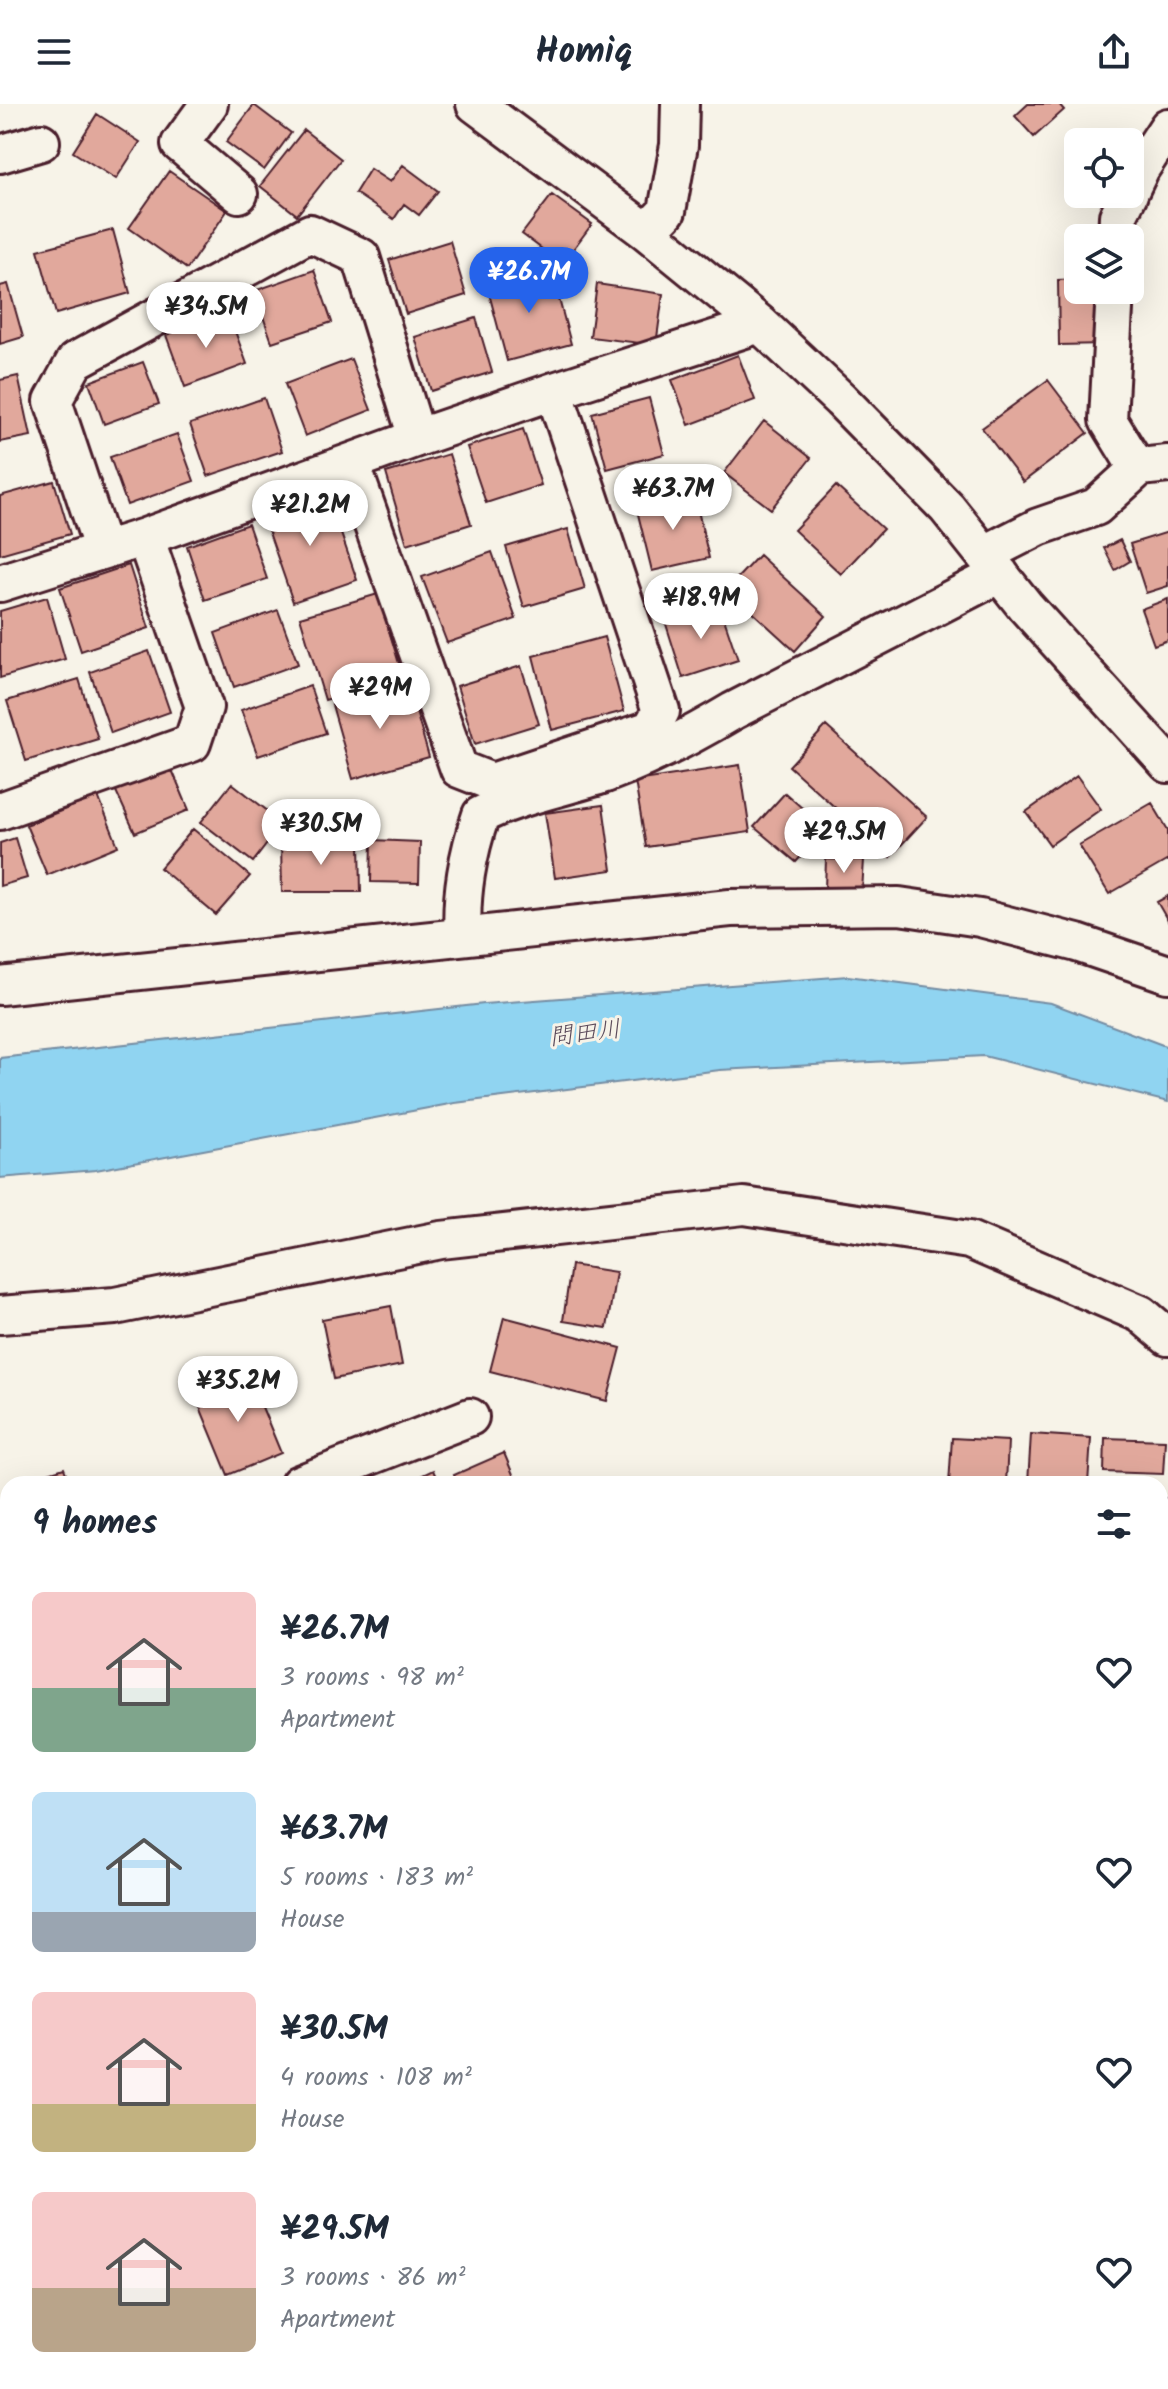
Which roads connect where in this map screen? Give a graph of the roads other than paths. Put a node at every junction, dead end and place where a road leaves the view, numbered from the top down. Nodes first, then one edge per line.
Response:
1 (209, 104) edge
2 (475, 104) edge
3 (680, 104) edge
4 (1168, 127) edge
5 (41, 142) dead end
6 (0, 154) edge
7 (1144, 163) edge
8 (239, 194) dead end
9 (647, 232) junction
10 (1114, 304) edge
11 (760, 324) junction
12 (554, 391) junction
13 (417, 438) junction
14 (351, 463) junction
15 (1154, 465) edge
16 (145, 537) junction
17 (103, 550) junction
18 (992, 564) junction
19 (0, 583) edge
20 (1163, 745) edge
21 (0, 811) edge
22 (463, 935) junction
23 (1168, 974) edge
24 (0, 986) edge
25 (0, 1315) edge
26 (1168, 1337) edge
27 (470, 1417) dead end
28 (319, 1476) edge

1 - 8 street
2 - 9 street
3 - 9 street
4 - 7 street
5 - 6 street
9 - 11 street
10 - 15 street
11 - 12 street
11 - 18 street
12 - 13 street
12 - 14 street
13 - 14 street
13 - 17 street
14 - 16 street
15 - 18 street
16 - 17 street
16 - 21 street
17 - 19 street
18 - 20 street
18 - 22 street
22 - 23 street
22 - 24 street
25 - 26 street
27 - 28 street

